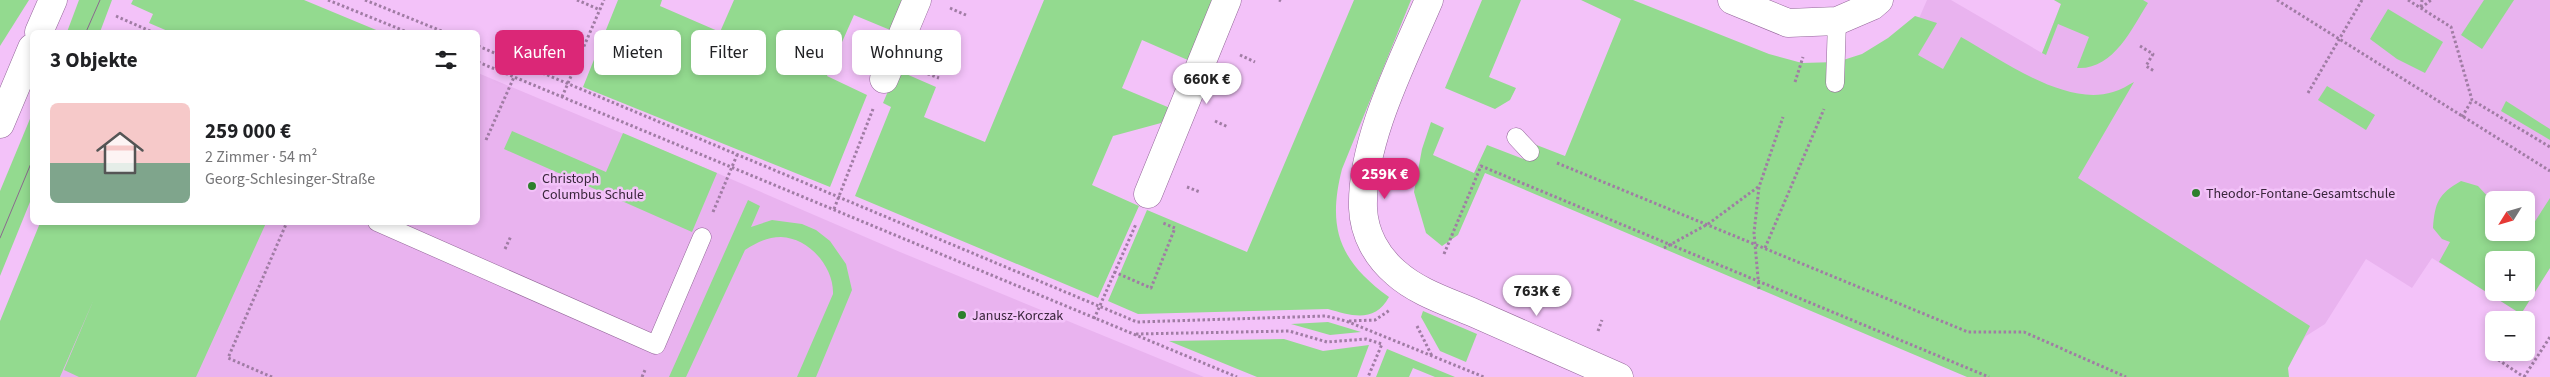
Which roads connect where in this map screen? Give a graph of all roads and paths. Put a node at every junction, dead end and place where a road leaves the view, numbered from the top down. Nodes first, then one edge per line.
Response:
1 (53, 0) edge
2 (328, 0) edge
3 (365, 0) edge
4 (577, 0) edge
5 (604, 0) edge
6 (917, 0) edge
7 (1227, 0) edge
8 (1429, 0) edge
9 (1732, 0) edge
10 (1878, 0) edge
11 (2277, 0) edge
12 (2362, 0) edge
13 (2408, 0) edge
14 (2422, 0) edge
15 (2431, 0) edge
16 (2421, 8) junction
17 (600, 10) junction
18 (116, 16) dead end
19 (1837, 22) junction
20 (40, 30) edge
21 (148, 30) edge
22 (402, 30) edge
23 (439, 30) edge
24 (2338, 38) junction
25 (2140, 46) dead end
26 (480, 47) edge
27 (1804, 54) dead end
28 (30, 60) edge
29 (480, 63) edge
30 (2154, 70) dead end
31 (514, 77) junction
32 (884, 79) joint
33 (1795, 82) dead end
34 (1835, 83) joint
35 (569, 84) junction
36 (2308, 93) dead end
37 (562, 97) junction
38 (2472, 100) junction
39 (1783, 117) dead end
40 (2462, 117) junction
41 (0, 124) edge
42 (1516, 137) dead end
43 (486, 140) dead end
44 (2550, 147) edge
45 (1530, 152) joint
46 (737, 155) junction
47 (732, 167) junction
48 (2550, 172) edge
49 (1759, 187) junction
50 (839, 198) junction
51 (1144, 204) junction
52 (834, 209) junction
53 (1708, 224) junction
54 (286, 225) edge
55 (383, 225) edge
56 (511, 236) dead end
57 (702, 237) joint
58 (1672, 244) junction
59 (1755, 244) junction
60 (507, 246) dead end
61 (1664, 248) dead end
62 (1765, 248) junction
63 (1444, 254) dead end
64 (1114, 272) junction
65 (1408, 281) junction
66 (1759, 281) junction
67 (1759, 289) dead end
68 (1099, 307) junction
69 (1094, 319) junction
70 (1346, 321) junction
71 (1134, 334) junction
72 (2550, 337) edge
73 (2500, 361) edge
74 (272, 377) edge
75 (1237, 377) edge
76 (1368, 377) edge
77 (1484, 377) edge
78 (1619, 377) edge
79 (1989, 377) edge
80 (2126, 377) edge
81 (2524, 377) edge

1 - 20 street
2 - 22 path
3 - 23 path
4 - 17 path
5 - 17 path
6 - 32 street
7 - 51 street
8 - 65 street
9 - 19 street
10 - 19 street
11 - 24 path
12 - 24 path
13 - 16 path
14 - 16 path
15 - 16 path
16 - 38 path
17 - 35 path
18 - 21 path
19 - 34 lane
24 - 36 path
24 - 40 path
25 - 30 path
26 - 35 path
27 - 33 path
28 - 41 street
29 - 31 path
31 - 37 path
31 - 43 path
32 - 50 path
34 - 62 path
35 - 37 path
35 - 46 path
37 - 47 path
38 - 40 path
38 - 44 path
39 - 49 path
40 - 48 path
42 - 45 lane
45 - 53 path
46 - 47 path
46 - 50 path
47 - 52 path
47 - 57 path
49 - 53 path
49 - 59 path
50 - 52 path
50 - 68 path
51 - 64 path
51 - 64 path
52 - 69 path
53 - 58 path
53 - 59 path
54 - 74 path
55 - 57 lane
56 - 60 path
58 - 61 path
58 - 63 path
58 - 66 path
59 - 62 path
59 - 66 path
62 - 80 path
64 - 68 path
65 - 70 path
65 - 78 street
66 - 67 path
66 - 79 path
68 - 69 path
68 - 70 path
69 - 71 path
70 - 77 path
71 - 75 path
71 - 76 path
72 - 81 path
73 - 81 path

